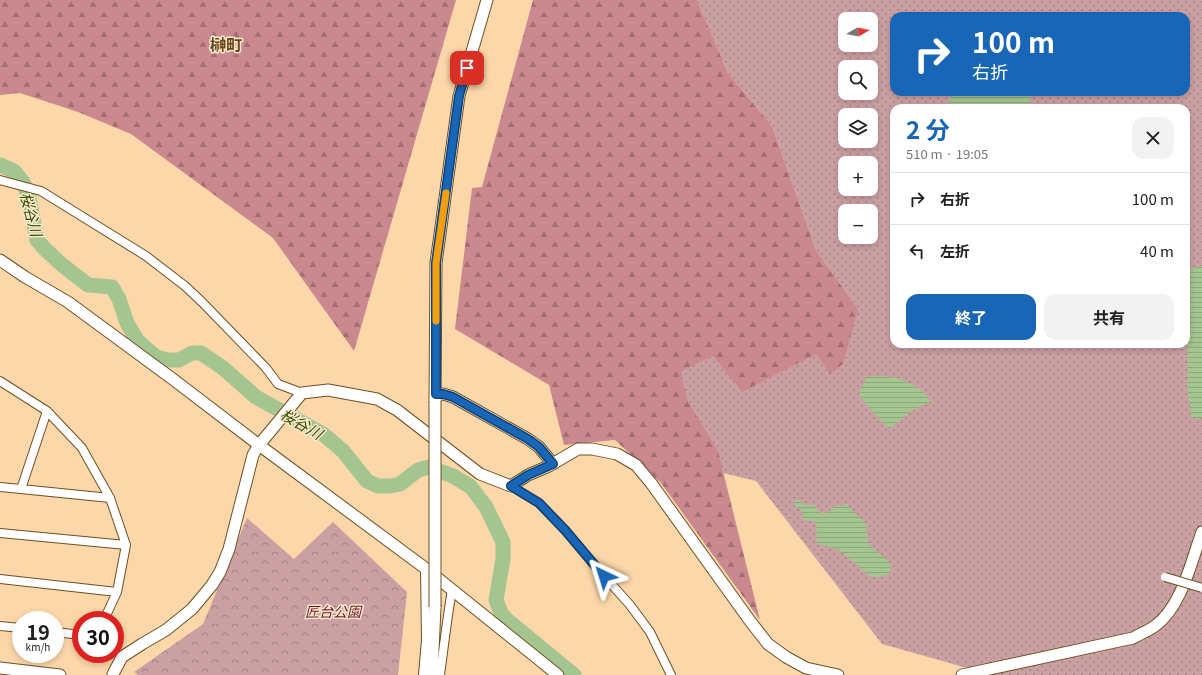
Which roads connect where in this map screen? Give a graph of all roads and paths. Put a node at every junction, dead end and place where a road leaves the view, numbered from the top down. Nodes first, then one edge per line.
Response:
1 (487, 0) edge
2 (0, 180) edge
3 (0, 260) edge
4 (0, 381) edge
5 (302, 393) junction
6 (435, 397) junction
7 (47, 411) junction
8 (259, 445) junction
9 (553, 464) junction
10 (511, 486) junction
11 (0, 487) edge
12 (21, 489) junction
13 (110, 498) junction
14 (0, 532) edge
15 (1202, 532) edge
16 (126, 545) junction
17 (425, 568) junction
18 (1165, 577) dead end
19 (0, 579) edge
20 (1202, 588) edge
21 (452, 589) junction
22 (117, 592) junction
23 (108, 611) edge
24 (0, 626) edge
25 (12, 627) edge
26 (0, 668) edge
27 (113, 674) edge
28 (60, 675) edge
29 (423, 675) edge
30 (432, 675) edge
31 (440, 675) edge
32 (558, 675) edge
33 (671, 675) edge
34 (838, 675) edge
35 (962, 675) edge

1 - 6 street
2 - 5 street
3 - 8 street
4 - 7 street
5 - 8 street
5 - 10 street
6 - 9 street
6 - 30 street, bridge
7 - 12 street
7 - 13 street
8 - 17 street
8 - 27 street
9 - 10 street
9 - 34 street
10 - 33 street
11 - 12 street
12 - 13 street
13 - 16 street
14 - 16 street
15 - 35 street
16 - 22 street
17 - 21 street
17 - 29 street
18 - 20 street, bridge
19 - 22 street
21 - 31 street
21 - 32 street
22 - 23 street
24 - 25 street
26 - 28 street

